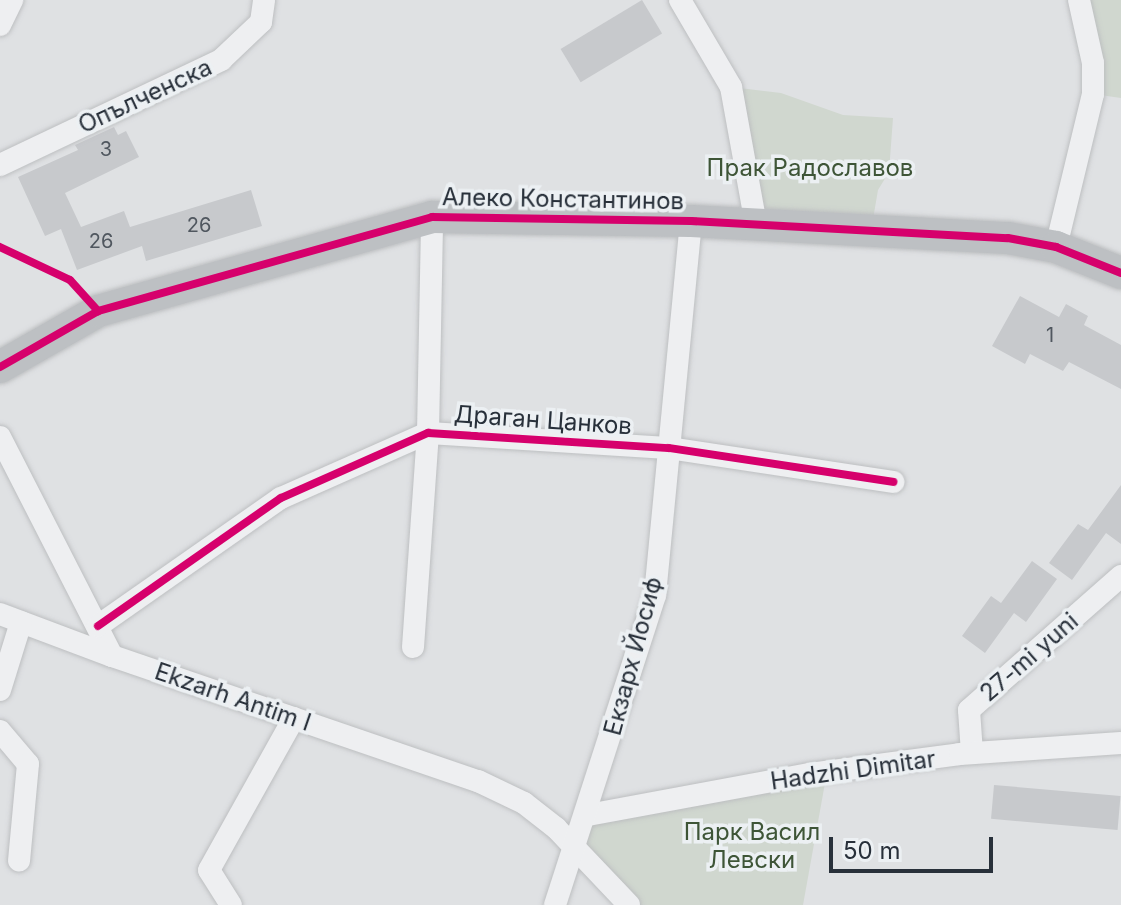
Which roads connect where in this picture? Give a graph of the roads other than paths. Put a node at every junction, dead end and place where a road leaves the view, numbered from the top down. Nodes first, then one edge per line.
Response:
1 (12, 0) edge
2 (264, 0) edge
3 (680, 0) edge
4 (1079, 0) edge
5 (0, 25) edge
6 (0, 165) edge
7 (432, 217) junction
8 (691, 221) junction
9 (756, 224) junction
10 (1056, 247) junction
11 (1121, 273) edge
12 (0, 367) edge
13 (428, 433) junction
14 (0, 437) edge
15 (669, 448) junction
16 (893, 482) dead end
17 (1121, 576) edge
18 (10, 618) edge
19 (98, 626) junction
20 (413, 647) dead end
21 (112, 656) junction
22 (0, 690) edge
23 (294, 718) junction
24 (0, 731) edge
25 (1121, 743) edge
26 (972, 753) junction
27 (588, 815) junction
28 (572, 845) junction
29 (19, 861) dead end
30 (231, 905) edge
31 (555, 905) edge
32 (629, 905) edge

1 - 5 street
2 - 6 street, Опълченска
3 - 9 street
4 - 10 street
7 - 8 street, Алеко Константинов
7 - 12 street, Алеко Константинов
7 - 13 street
8 - 9 street, Алеко Константинов
8 - 15 street, Екзарх Йосиф
9 - 10 street, Алеко Константинов
10 - 11 street, Алеко Константинов
13 - 15 street, Драган Цанков
13 - 19 street, Драган Цанков
13 - 20 street
14 - 19 street
15 - 16 street, Драган Цанков
15 - 27 street, Екзарх Йосиф
17 - 26 street, 27-mi yuni
18 - 21 street, Ekzarh Antim I
18 - 22 street
19 - 21 street
21 - 23 street, Ekzarh Antim I
23 - 28 street, Ekzarh Antim I
23 - 30 street
24 - 29 street
25 - 26 street, Hadzhi Dimitar
26 - 27 street, Hadzhi Dimitar
27 - 28 street, Екзарх Йосиф
28 - 31 street, Екзарх Йосиф
28 - 32 street, Ekzarh Antim I

